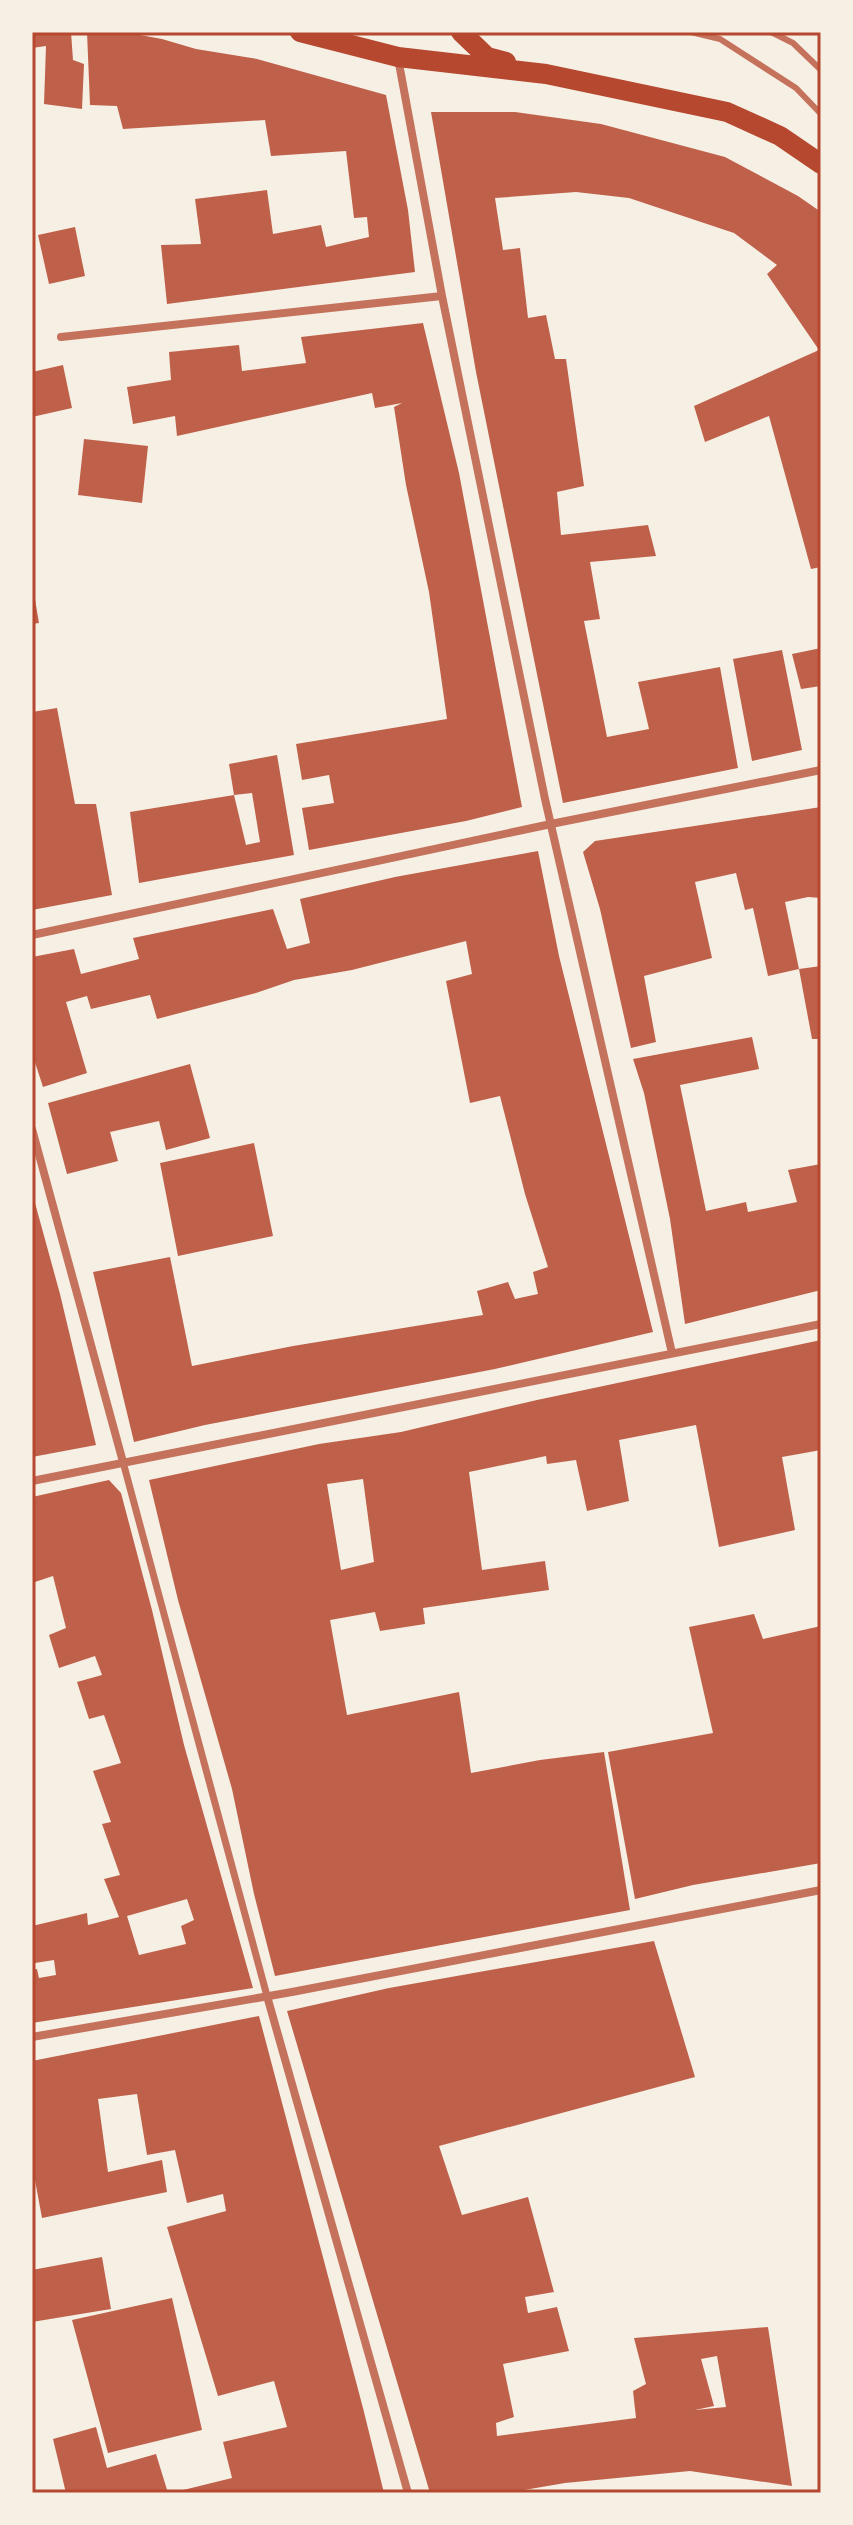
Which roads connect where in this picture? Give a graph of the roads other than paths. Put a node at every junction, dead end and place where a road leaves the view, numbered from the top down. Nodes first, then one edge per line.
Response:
1 (300, 32) edge
2 (461, 32) edge
3 (691, 32) edge
4 (771, 32) edge
5 (398, 57) junction
6 (821, 70) edge
7 (546, 74) junction
8 (821, 114) edge
9 (821, 164) edge
10 (442, 296) junction
11 (61, 337) dead end
12 (821, 770) edge
13 (551, 824) junction
14 (32, 935) edge
15 (32, 1129) edge
16 (821, 1324) edge
17 (672, 1353) junction
18 (123, 1462) junction
19 (32, 1481) edge
20 (821, 1890) edge
21 (267, 1996) junction
22 (32, 2037) edge
23 (408, 2493) edge

1 - 5 main road
2 - 7 main road
3 - 8 lane
4 - 6 lane
5 - 7 main road
5 - 10 street
7 - 9 main road
10 - 11 street
10 - 13 street
12 - 13 street
13 - 14 street
13 - 17 street
15 - 18 street
16 - 17 street
17 - 18 street
18 - 19 street
18 - 21 street
20 - 21 street
21 - 22 street
21 - 23 street

